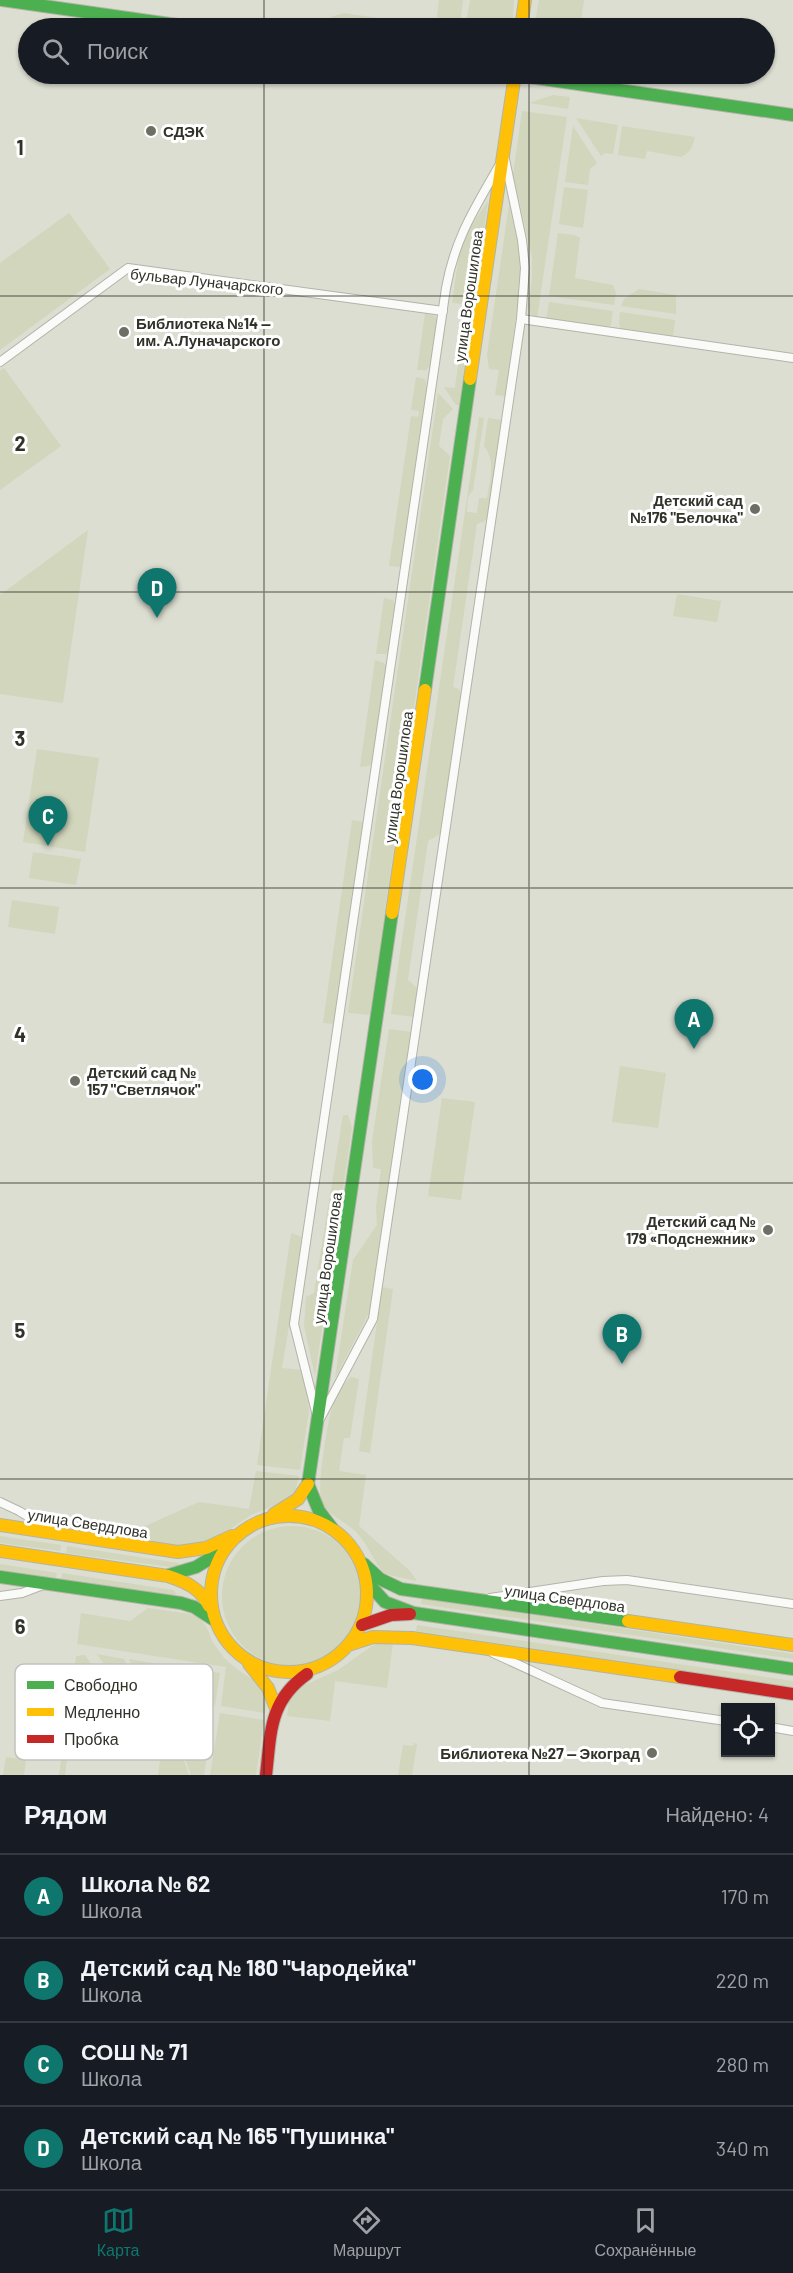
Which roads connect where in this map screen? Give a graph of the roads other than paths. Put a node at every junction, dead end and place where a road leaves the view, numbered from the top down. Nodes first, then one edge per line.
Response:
1 (2, 0) edge
2 (525, 0) edge
3 (128, 18) edge
4 (522, 18) edge
5 (511, 84) edge
6 (581, 84) edge
7 (793, 115) edge
8 (504, 156) junction
9 (443, 311) junction
10 (521, 319) junction
11 (793, 358) edge
12 (0, 362) edge
13 (318, 1422) junction
14 (309, 1484) junction
15 (0, 1502) edge
16 (265, 1519) junction
17 (0, 1525) edge
18 (332, 1528) junction
19 (55, 1533) junction
20 (239, 1533) junction
21 (351, 1545) junction
22 (225, 1550) junction
23 (0, 1551) edge
24 (168, 1575) junction
25 (0, 1577) edge
26 (45, 1583) junction
27 (368, 1583) junction
28 (0, 1596) edge
29 (477, 1600) junction
30 (793, 1604) edge
31 (414, 1613) junction
32 (214, 1617) junction
33 (362, 1625) junction
34 (351, 1644) junction
35 (793, 1645) edge
36 (485, 1649) junction
37 (243, 1658) junction
38 (317, 1668) junction
39 (793, 1669) edge
40 (793, 1694) edge
41 (275, 1706) junction
42 (721, 1720) edge
43 (775, 1728) edge
44 (793, 1731) edge
45 (266, 1775) edge

1 - 3 main road
2 - 4 main road
5 - 8 main road, улица Ворошилова
6 - 7 main road
8 - 9 street
8 - 10 street
8 - 13 main road, улица Ворошилова
9 - 12 street, бульвар Луначарского
9 - 13 street
10 - 11 street
10 - 13 street
13 - 14 main road, улица Ворошилова
14 - 16 main road
14 - 18 main road
15 - 19 street
16 - 18 main road
16 - 20 main road
17 - 19 main road, улица Свердлова
18 - 21 main road
19 - 20 main road, улица Свердлова
20 - 22 main road
21 - 27 main road
21 - 29 main road, улица Свердлова
22 - 24 main road
22 - 32 main road
23 - 24 main road
24 - 32 main road
25 - 26 main road
26 - 28 street
26 - 32 main road
27 - 31 main road
27 - 33 main road
29 - 30 street
29 - 35 main road, улица Свердлова
31 - 33 main road
31 - 39 main road
32 - 37 main road
33 - 34 main road
34 - 36 main road
34 - 38 main road
36 - 40 main road
36 - 42 street
37 - 38 main road
37 - 41 main road
38 - 41 main road
41 - 45 main road
43 - 44 street

